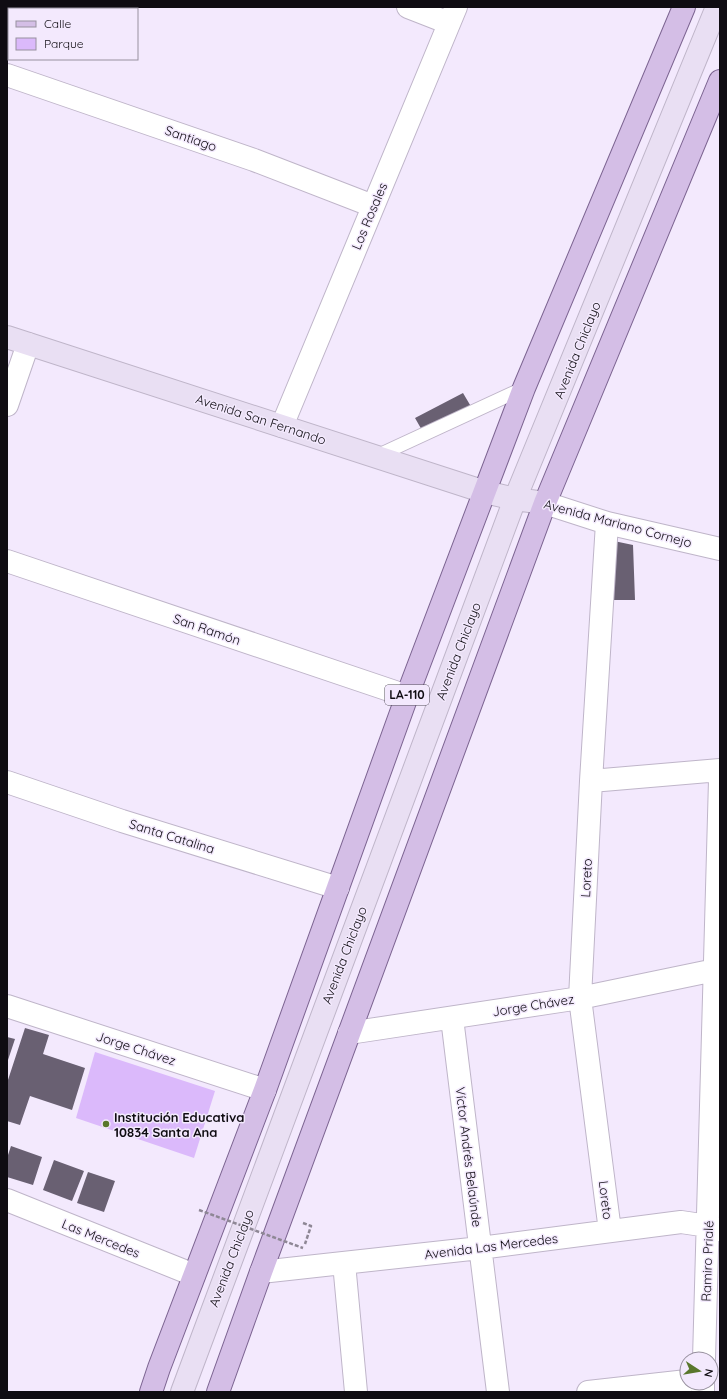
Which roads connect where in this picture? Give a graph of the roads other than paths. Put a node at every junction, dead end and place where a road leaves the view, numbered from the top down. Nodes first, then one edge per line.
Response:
1 (408, 7) edge
2 (684, 7) edge
3 (718, 7) edge
4 (453, 15) edge
5 (7, 76) edge
6 (720, 81) edge
7 (373, 206) junction
8 (7, 337) edge
9 (28, 344) junction
10 (524, 388) junction
11 (7, 405) edge
12 (282, 426) junction
13 (378, 456) junction
14 (485, 492) junction
15 (515, 499) junction
16 (545, 503) junction
17 (607, 523) junction
18 (720, 549) edge
19 (7, 561) edge
20 (407, 696) junction
21 (720, 770) edge
22 (720, 780) edge
23 (591, 781) junction
24 (7, 782) edge
25 (338, 888) junction
26 (715, 970) junction
27 (580, 998) junction
28 (7, 1006) edge
29 (452, 1018) junction
30 (349, 1033) junction
31 (265, 1090) junction
32 (7, 1200) edge
33 (714, 1228) edge
34 (610, 1231) junction
35 (480, 1248) junction
36 (344, 1263) junction
37 (261, 1272) junction
38 (194, 1275) junction
39 (705, 1351) edge
40 (679, 1382) edge
41 (151, 1392) edge
42 (182, 1392) edge
43 (218, 1392) edge
44 (356, 1392) edge
45 (498, 1392) edge
46 (588, 1392) edge

1 - 4 street
2 - 10 main road, LA-110
3 - 15 street, Avenida Chiclayo
4 - 7 street, Los Rosales
5 - 7 street, Santiago
6 - 16 main road
7 - 12 street, Los Rosales
8 - 9 street, Avenida San Fernando
9 - 11 street
9 - 12 street, Avenida San Fernando
10 - 13 lane
10 - 14 main road, LA-110
12 - 13 street, Avenida San Fernando
13 - 14 street, Avenida San Fernando
14 - 15 street, Avenida San Fernando
14 - 20 main road, LA-110
15 - 16 street, Avenida Mariano Cornejo
15 - 42 street, Avenida Chiclayo
16 - 17 street, Avenida Mariano Cornejo
16 - 30 main road
17 - 18 street, Avenida Mariano Cornejo
17 - 23 street, Loreto
19 - 20 street, San Ramón
20 - 25 main road, LA-110
21 - 23 street
22 - 26 street, Ramiro Prialé
23 - 27 street, Loreto
24 - 25 street, Santa Catalina
25 - 31 main road, LA-110
26 - 27 street, Jorge Chávez
26 - 33 street, Ramiro Prialé
27 - 29 street, Jorge Chávez
27 - 34 street, Loreto
28 - 31 street, Jorge Chávez
29 - 30 street, Jorge Chávez
29 - 35 street, Víctor Andrés Belaúnde
30 - 37 main road
31 - 38 main road, LA-110
32 - 38 street, Las Mercedes
33 - 34 street, Avenida Las Mercedes
33 - 39 street, Ramiro Prialé
34 - 35 street, Avenida Las Mercedes
35 - 36 street, Avenida Las Mercedes
35 - 45 street, Víctor Andrés Belaúnde
36 - 37 street, Avenida Las Mercedes
36 - 44 street
37 - 43 main road
38 - 41 main road, LA-110
40 - 46 street

